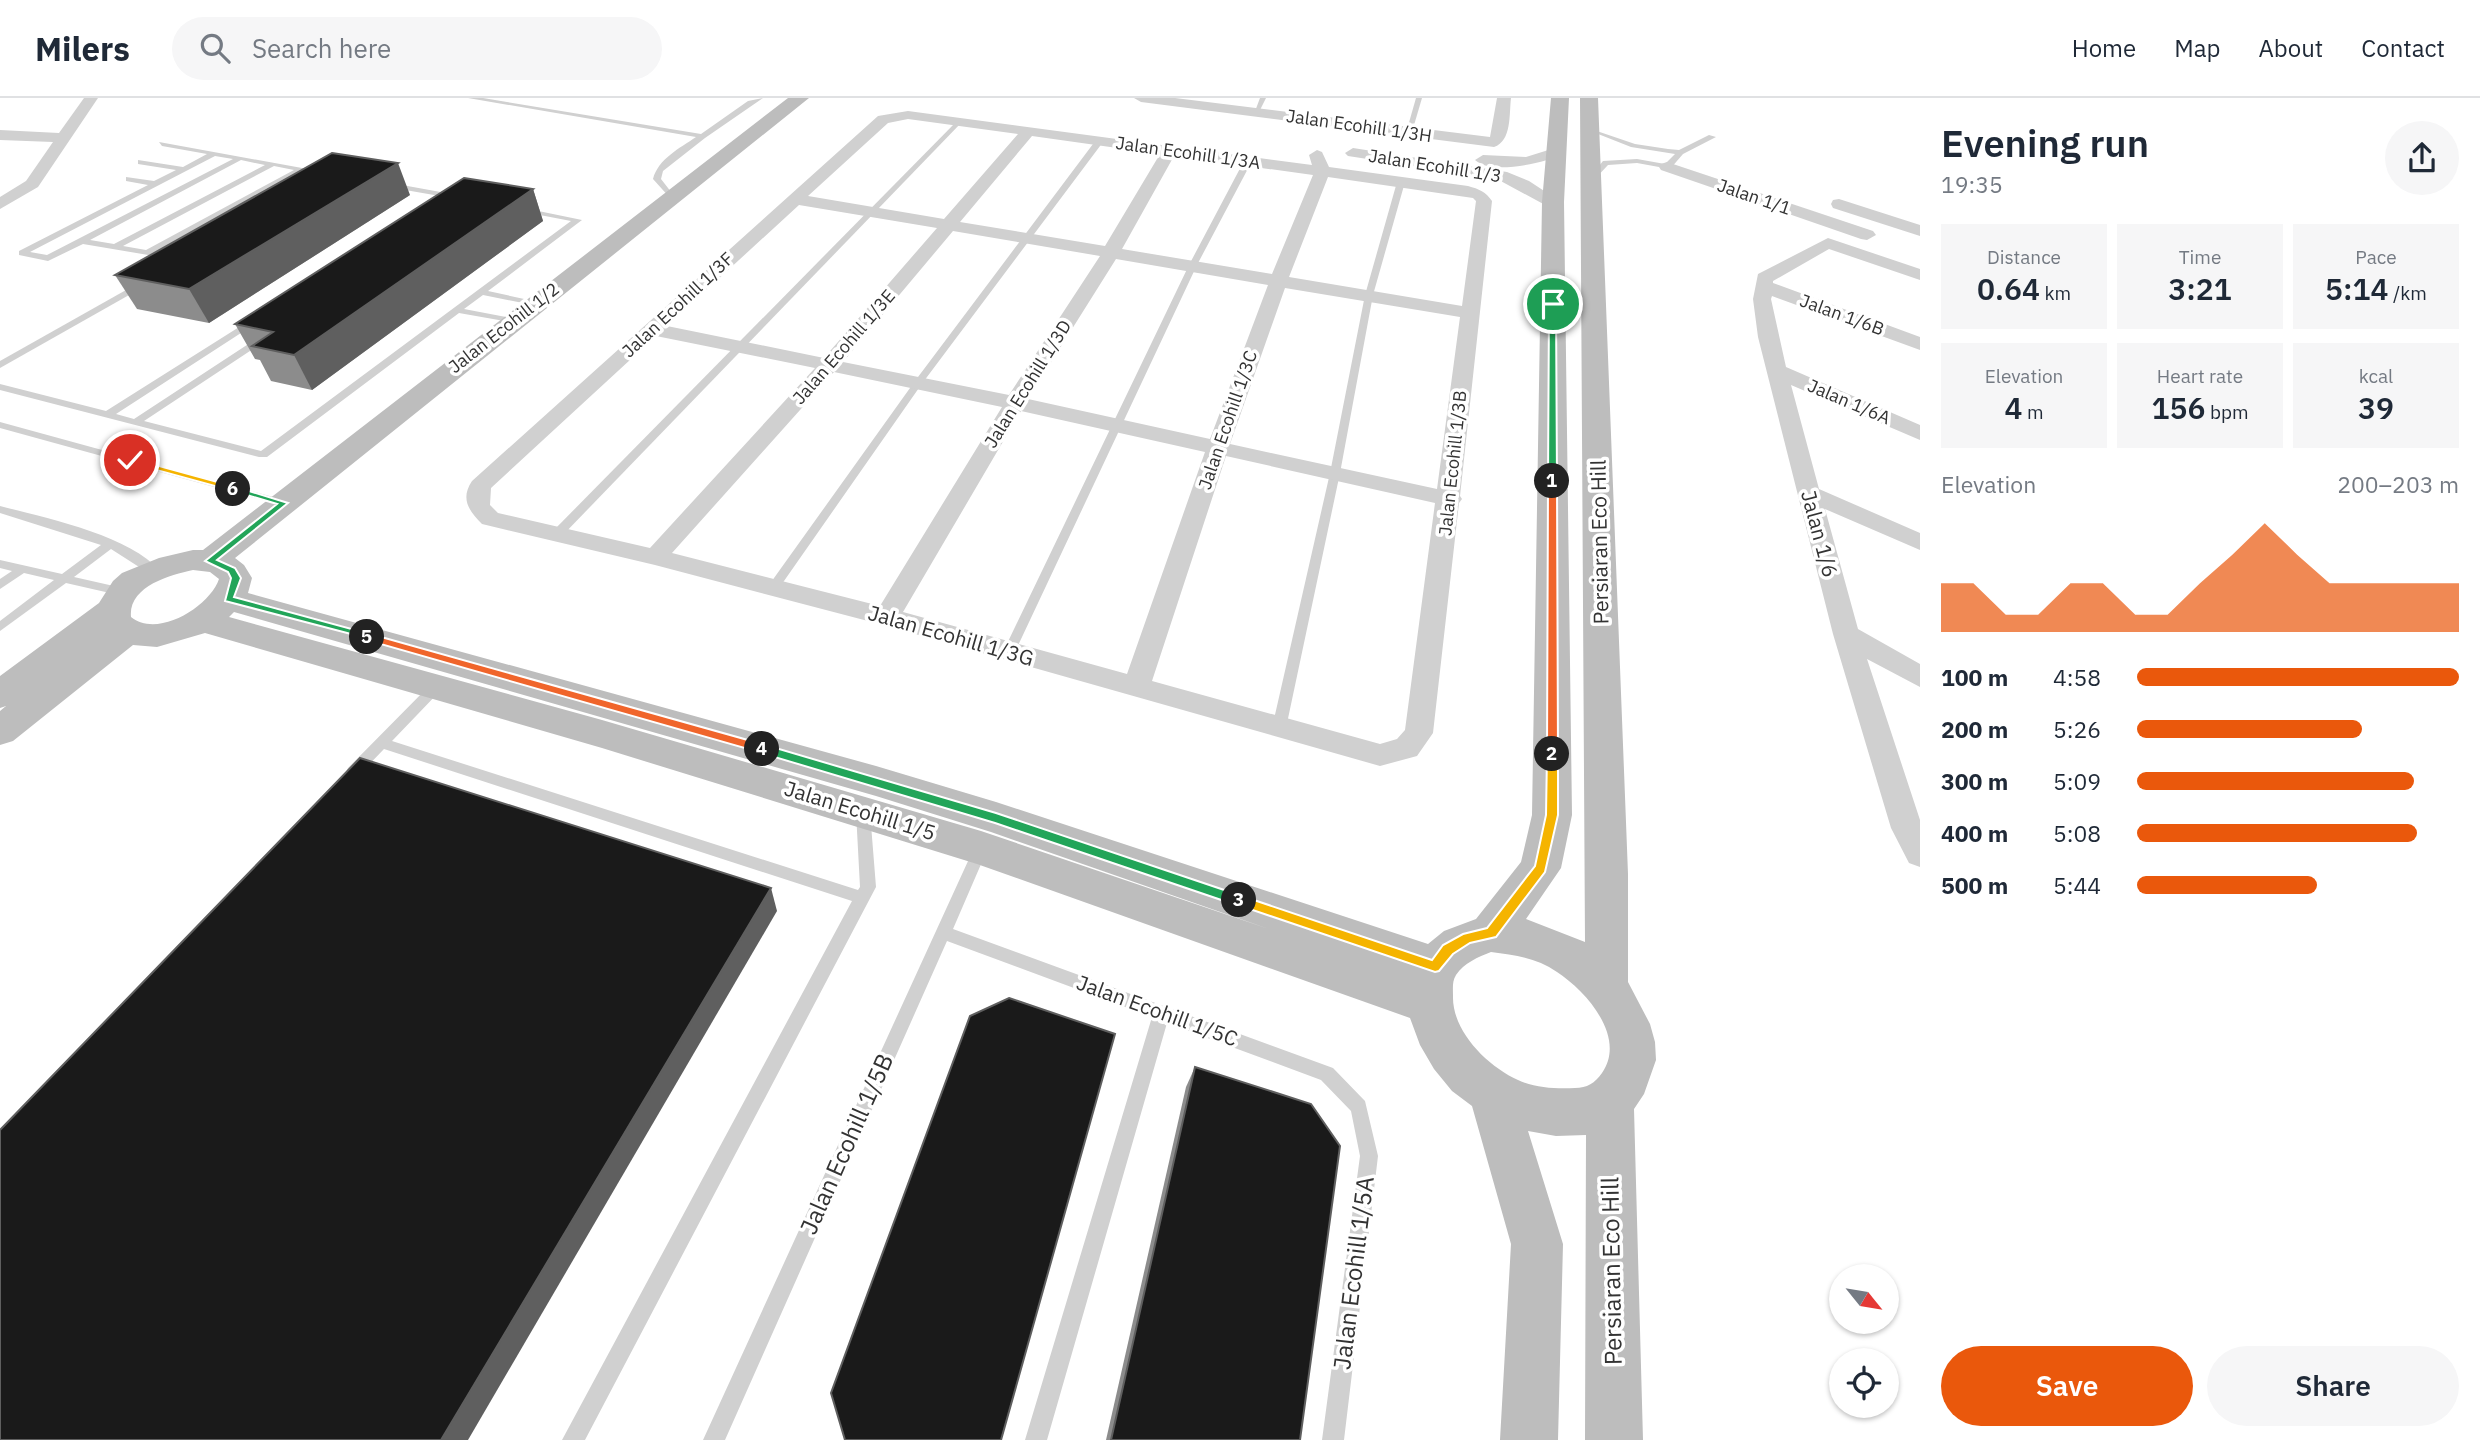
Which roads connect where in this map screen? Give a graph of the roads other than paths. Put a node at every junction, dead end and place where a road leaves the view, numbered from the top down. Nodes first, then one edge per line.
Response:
1 (91, 98) edge
2 (471, 98) edge
3 (760, 98) edge
4 (800, 98) edge
5 (1141, 98) edge
6 (1263, 98) edge
7 (1419, 98) edge
8 (1504, 98) edge
9 (1560, 98) edge
10 (1589, 98) edge
11 (1193, 101) edge
12 (1256, 113) junction
13 (895, 116) joint
14 (1331, 121) junction
15 (959, 122) junction
16 (1590, 129) junction
17 (1028, 132) junction
18 (1408, 132) junction
19 (0, 135) edge
20 (702, 136) junction
21 (1712, 137) dead end
22 (63, 138) junction
23 (1098, 142) junction
24 (162, 144) dead end
25 (1354, 148) junction
26 (1169, 151) junction
27 (1313, 152) junction
28 (1558, 152) junction
29 (1679, 152) junction
30 (215, 153) junction
31 (240, 158) junction
32 (1705, 160) dead end
33 (141, 162) dead end
34 (1248, 162) junction
35 (272, 164) junction
36 (1667, 167) junction
37 (184, 169) junction
38 (301, 169) junction
39 (334, 175) edge
40 (129, 179) dead end
41 (1592, 180) junction
42 (1401, 182) junction
43 (156, 184) junction
44 (386, 184) edge
45 (1479, 195) joint
46 (449, 196) junction
47 (671, 197) junction
48 (794, 198) junction
49 (1819, 198) dead end
50 (472, 200) edge
51 (1553, 202) junction
52 (438, 203) edge
53 (0, 204) edge
54 (512, 207) edge
55 (873, 213) junction
56 (949, 226) junction
57 (1920, 231) edge
58 (1027, 239) junction
59 (1882, 240) dead end
60 (82, 241) junction
61 (115, 247) junction
62 (1111, 252) junction
63 (147, 253) junction
64 (184, 260) edge
65 (1193, 265) junction
66 (1920, 275) edge
67 (1278, 278) junction
68 (150, 280) edge
69 (1763, 286) junction
70 (481, 292) junction
71 (1369, 295) junction
72 (535, 304) junction
73 (457, 310) junction
74 (1469, 313) junction
75 (262, 316) edge
76 (513, 321) junction
77 (652, 329) junction
78 (276, 330) edge
79 (1920, 344) edge
80 (738, 346) junction
81 (0, 365) edge
82 (829, 365) junction
83 (1777, 372) junction
84 (918, 383) junction
85 (0, 387) edge
86 (1015, 403) junction
87 (109, 414) junction
88 (137, 421) junction
89 (0, 425) edge
90 (1116, 426) junction
91 (1920, 433) edge
92 (1217, 448) junction
93 (1335, 473) junction
94 (1807, 492) junction
95 (1450, 499) junction
96 (284, 503) junction
97 (478, 507) joint
98 (0, 509) edge
99 (557, 534) junction
100 (1920, 542) edge
101 (111, 543) junction
102 (656, 557) junction
103 (210, 561) junction
104 (0, 564) edge
105 (21, 570) junction
106 (154, 571) junction
107 (62, 580) junction
108 (0, 585) edge
109 (773, 588) junction
110 (215, 610) junction
111 (122, 611) junction
112 (887, 617) junction
113 (0, 627) edge
114 (1846, 634) junction
115 (1009, 652) junction
116 (1920, 677) edge
117 (435, 688) junction
118 (1136, 688) junction
119 (0, 695) edge
120 (1279, 728) junction
121 (0, 731) edge
122 (1419, 733) joint
123 (382, 743) junction
124 (343, 782) edge
125 (863, 811) junction
126 (981, 848) junction
127 (1920, 854) edge
128 (862, 898) junction
129 (943, 932) junction
130 (1491, 933) junction
131 (1432, 985) junction
132 (1606, 987) junction
133 (1162, 1013) junction
134 (1492, 1092) junction
135 (1610, 1101) junction
136 (1359, 1107) joint
137 (573, 1440) edge
138 (714, 1440) edge
139 (1036, 1440) edge
140 (1333, 1440) edge
141 (1529, 1440) edge
142 (1614, 1440) edge

1 - 22 street
2 - 20 lane
3 - 20 lane
4 - 47 street, Jalan Ecohill 1/2
5 - 11 street, Jalan Ecohill 1/3H
6 - 12 lane
7 - 18 lane
8 - 18 street, Jalan Ecohill 1/3H
9 - 28 street
10 - 16 street, Persiaran Eco Hill
11 - 12 street, Jalan Ecohill 1/3H
12 - 14 street, Jalan Ecohill 1/3H
13 - 15 street, Jalan Ecohill 1/3A
13 - 48 street, Jalan Ecohill 1/3F
14 - 18 street, Jalan Ecohill 1/3H
14 - 25 street, Jalan Ecohill 1/3
14 - 27 street, Jalan Ecohill 1/3
15 - 17 street, Jalan Ecohill 1/3A
15 - 55 lane
16 - 29 lane
16 - 41 street, Persiaran Eco Hill
17 - 23 street, Jalan Ecohill 1/3A
17 - 56 street, Jalan Ecohill 1/3E
19 - 22 street
20 - 47 lane
21 - 29 lane
22 - 53 street
23 - 26 street, Jalan Ecohill 1/3A
23 - 58 lane
24 - 30 lane
25 - 27 street, Jalan Ecohill 1/3
25 - 28 street, Jalan Ecohill 1/3
25 - 51 street, Jalan Ecohill 1/3
26 - 34 street, Jalan Ecohill 1/3A
26 - 62 street, Jalan Ecohill 1/3D
27 - 34 street, Jalan Ecohill 1/3A
27 - 42 street, Jalan Ecohill 1/3A
27 - 67 street, Jalan Ecohill 1/3C
28 - 51 street
29 - 32 street
29 - 36 lane
30 - 31 lane
30 - 37 lane
31 - 35 lane
31 - 60 lane
33 - 37 lane
34 - 65 lane
35 - 38 lane
35 - 61 lane
36 - 41 lane, Jalan 1/1
36 - 59 street, Jalan 1/1
37 - 43 lane
38 - 39 lane
38 - 63 lane
40 - 43 lane
41 - 132 street, Persiaran Eco Hill
42 - 45 street, Jalan Ecohill 1/3A
42 - 71 lane
43 - 60 lane
44 - 46 lane
45 - 74 street, Jalan Ecohill 1/3B
46 - 50 lane
46 - 52 lane
47 - 72 street, Jalan Ecohill 1/2
48 - 55 street
48 - 77 street, Jalan Ecohill 1/3F
49 - 57 street
51 - 130 street
54 - 70 lane
55 - 56 street
55 - 80 lane
56 - 58 street
56 - 82 street, Jalan Ecohill 1/3E
58 - 62 street
58 - 84 lane
60 - 61 lane
61 - 63 lane
62 - 65 street
62 - 86 street, Jalan Ecohill 1/3D
63 - 64 lane
65 - 67 street
65 - 90 lane
66 - 69 street
67 - 71 street
67 - 92 street, Jalan Ecohill 1/3C
68 - 81 lane
69 - 79 street, Jalan 1/6B
69 - 83 street, Jalan 1/6
70 - 72 lane
70 - 73 lane
71 - 74 street
71 - 93 lane
72 - 76 street, Jalan Ecohill 1/2
73 - 76 lane
73 - 88 lane
74 - 95 street, Jalan Ecohill 1/3B
75 - 87 lane
76 - 96 street, Jalan Ecohill 1/2
77 - 80 street
77 - 97 street, Jalan Ecohill 1/3F
78 - 88 lane
80 - 82 street
80 - 99 lane
82 - 84 street
82 - 102 street, Jalan Ecohill 1/3E
83 - 91 street, Jalan 1/6A
83 - 94 street, Jalan 1/6
84 - 86 street
84 - 109 lane
85 - 87 lane
86 - 90 street
86 - 112 street, Jalan Ecohill 1/3D
87 - 88 lane
89 - 96 lane
90 - 92 street
90 - 115 lane
92 - 93 street
92 - 118 street, Jalan Ecohill 1/3C
93 - 95 street
93 - 120 lane
94 - 100 street
94 - 114 street, Jalan 1/6
95 - 122 street, Jalan Ecohill 1/3B
96 - 103 street, Jalan Ecohill 1/2
97 - 99 street, Jalan Ecohill 1/3G
98 - 101 lane
99 - 102 street, Jalan Ecohill 1/3G
101 - 106 lane
101 - 107 lane
102 - 109 street, Jalan Ecohill 1/3G
103 - 106 street
103 - 110 street
104 - 105 lane
105 - 107 lane
105 - 108 lane
106 - 111 street
107 - 111 lane
107 - 113 lane
109 - 112 street, Jalan Ecohill 1/3G
110 - 111 street
110 - 117 street, Jalan Ecohill 1/5
110 - 131 street
111 - 119 street
111 - 121 street
112 - 115 street, Jalan Ecohill 1/3G
114 - 116 street
114 - 127 street, Jalan 1/6
115 - 118 street, Jalan Ecohill 1/3G
117 - 123 lane
117 - 125 street, Jalan Ecohill 1/5
118 - 120 street, Jalan Ecohill 1/3G
120 - 122 street, Jalan Ecohill 1/3G
123 - 124 lane
123 - 128 lane
125 - 126 street, Jalan Ecohill 1/5
125 - 128 lane
126 - 129 lane, Jalan Ecohill 1/5B
126 - 131 street, Jalan Ecohill 1/5
128 - 137 lane
129 - 133 lane, Jalan Ecohill 1/5C
129 - 138 lane, Jalan Ecohill 1/5B
130 - 131 street
130 - 132 street
131 - 134 street
132 - 135 street
133 - 136 lane, Jalan Ecohill 1/5C
133 - 139 lane
134 - 135 street
134 - 141 street
135 - 142 street, Persiaran Eco Hill
136 - 140 lane, Jalan Ecohill 1/5A

